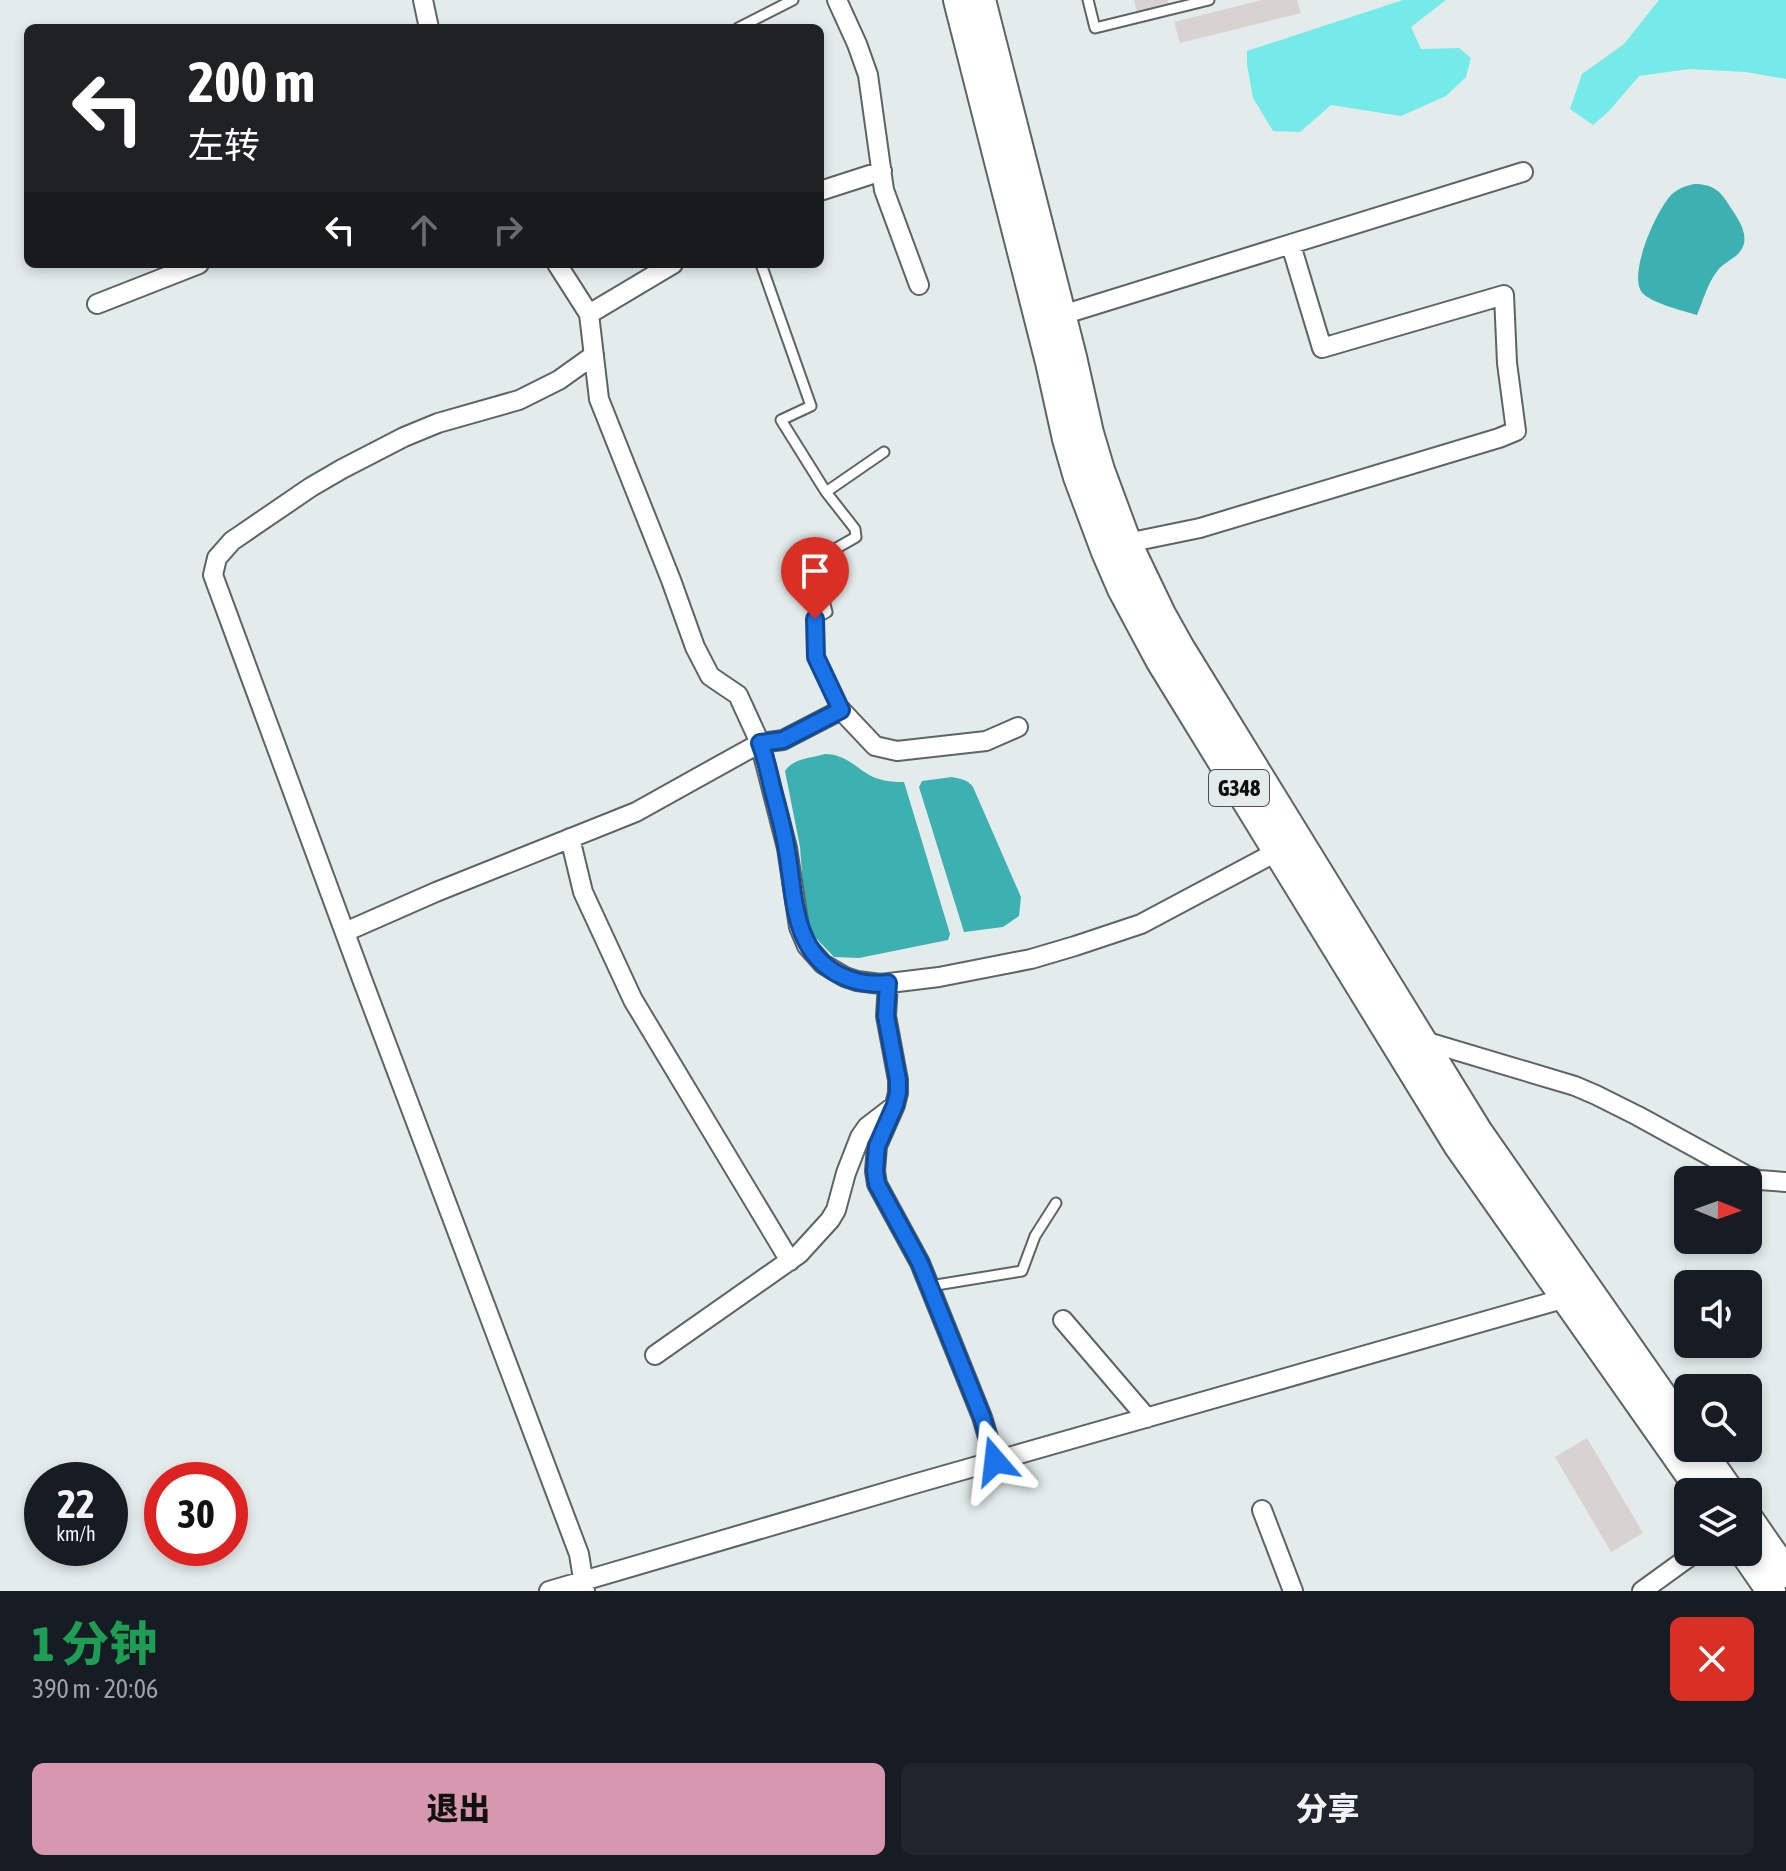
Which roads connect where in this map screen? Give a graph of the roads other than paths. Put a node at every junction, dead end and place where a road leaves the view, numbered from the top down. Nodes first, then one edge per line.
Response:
1 (423, 0) edge
2 (793, 0) edge
3 (837, 0) edge
4 (958, 0) edge
5 (981, 0) edge
6 (1088, 0) edge
7 (1209, 0) edge
8 (428, 24) edge
9 (746, 24) edge
10 (882, 171) junction
11 (1523, 172) dead end
12 (824, 190) edge
13 (1291, 245) junction
14 (189, 268) edge
15 (560, 268) edge
16 (666, 268) edge
17 (762, 268) edge
18 (919, 285) dead end
19 (97, 304) dead end
20 (589, 314) junction
21 (1062, 315) junction
22 (594, 355) junction
23 (884, 452) dead end
24 (826, 492) junction
25 (1127, 543) junction
26 (841, 710) junction
27 (1018, 727) dead end
28 (760, 743) junction
29 (570, 838) junction
30 (1278, 851) junction
31 (345, 932) junction
32 (888, 983) junction
33 (1421, 1040) junction
34 (895, 1105) junction
35 (1786, 1182) edge
36 (1056, 1203) dead end
37 (790, 1261) junction
38 (930, 1286) junction
39 (1566, 1298) junction
40 (1063, 1320) dead end
41 (655, 1355) dead end
42 (1674, 1413) edge
43 (1147, 1418) junction
44 (995, 1461) junction
45 (1692, 1478) edge
46 (1262, 1510) dead end
47 (1762, 1538) edge
48 (1677, 1566) edge
49 (1754, 1566) edge
50 (1786, 1573) edge
51 (584, 1586) edge
52 (549, 1591) edge
53 (1293, 1591) edge
54 (1642, 1591) edge
55 (1771, 1591) edge

1 - 8 street
2 - 9 lane
3 - 10 street
4 - 30 highway, G348
5 - 21 highway, G348
6 - 7 lane
10 - 12 street
10 - 18 street
11 - 13 street
13 - 21 street
13 - 25 street
14 - 19 street
15 - 20 street
16 - 20 street
17 - 24 lane
20 - 22 street
21 - 25 highway, G348
22 - 28 street
22 - 31 street
23 - 24 lane
24 - 26 lane
25 - 33 highway, G348
26 - 27 street
26 - 28 street
28 - 29 street
28 - 32 street
29 - 31 street
29 - 37 street
30 - 32 street
30 - 39 highway, G348
31 - 51 street
32 - 34 street
33 - 35 street
33 - 42 highway, G348
34 - 37 street
34 - 38 street
36 - 38 lane
37 - 41 street
38 - 44 street
39 - 43 street
39 - 45 highway, G348
40 - 43 street
43 - 44 street
44 - 51 street
46 - 53 street
47 - 50 highway
48 - 54 street
49 - 55 highway
51 - 52 street

